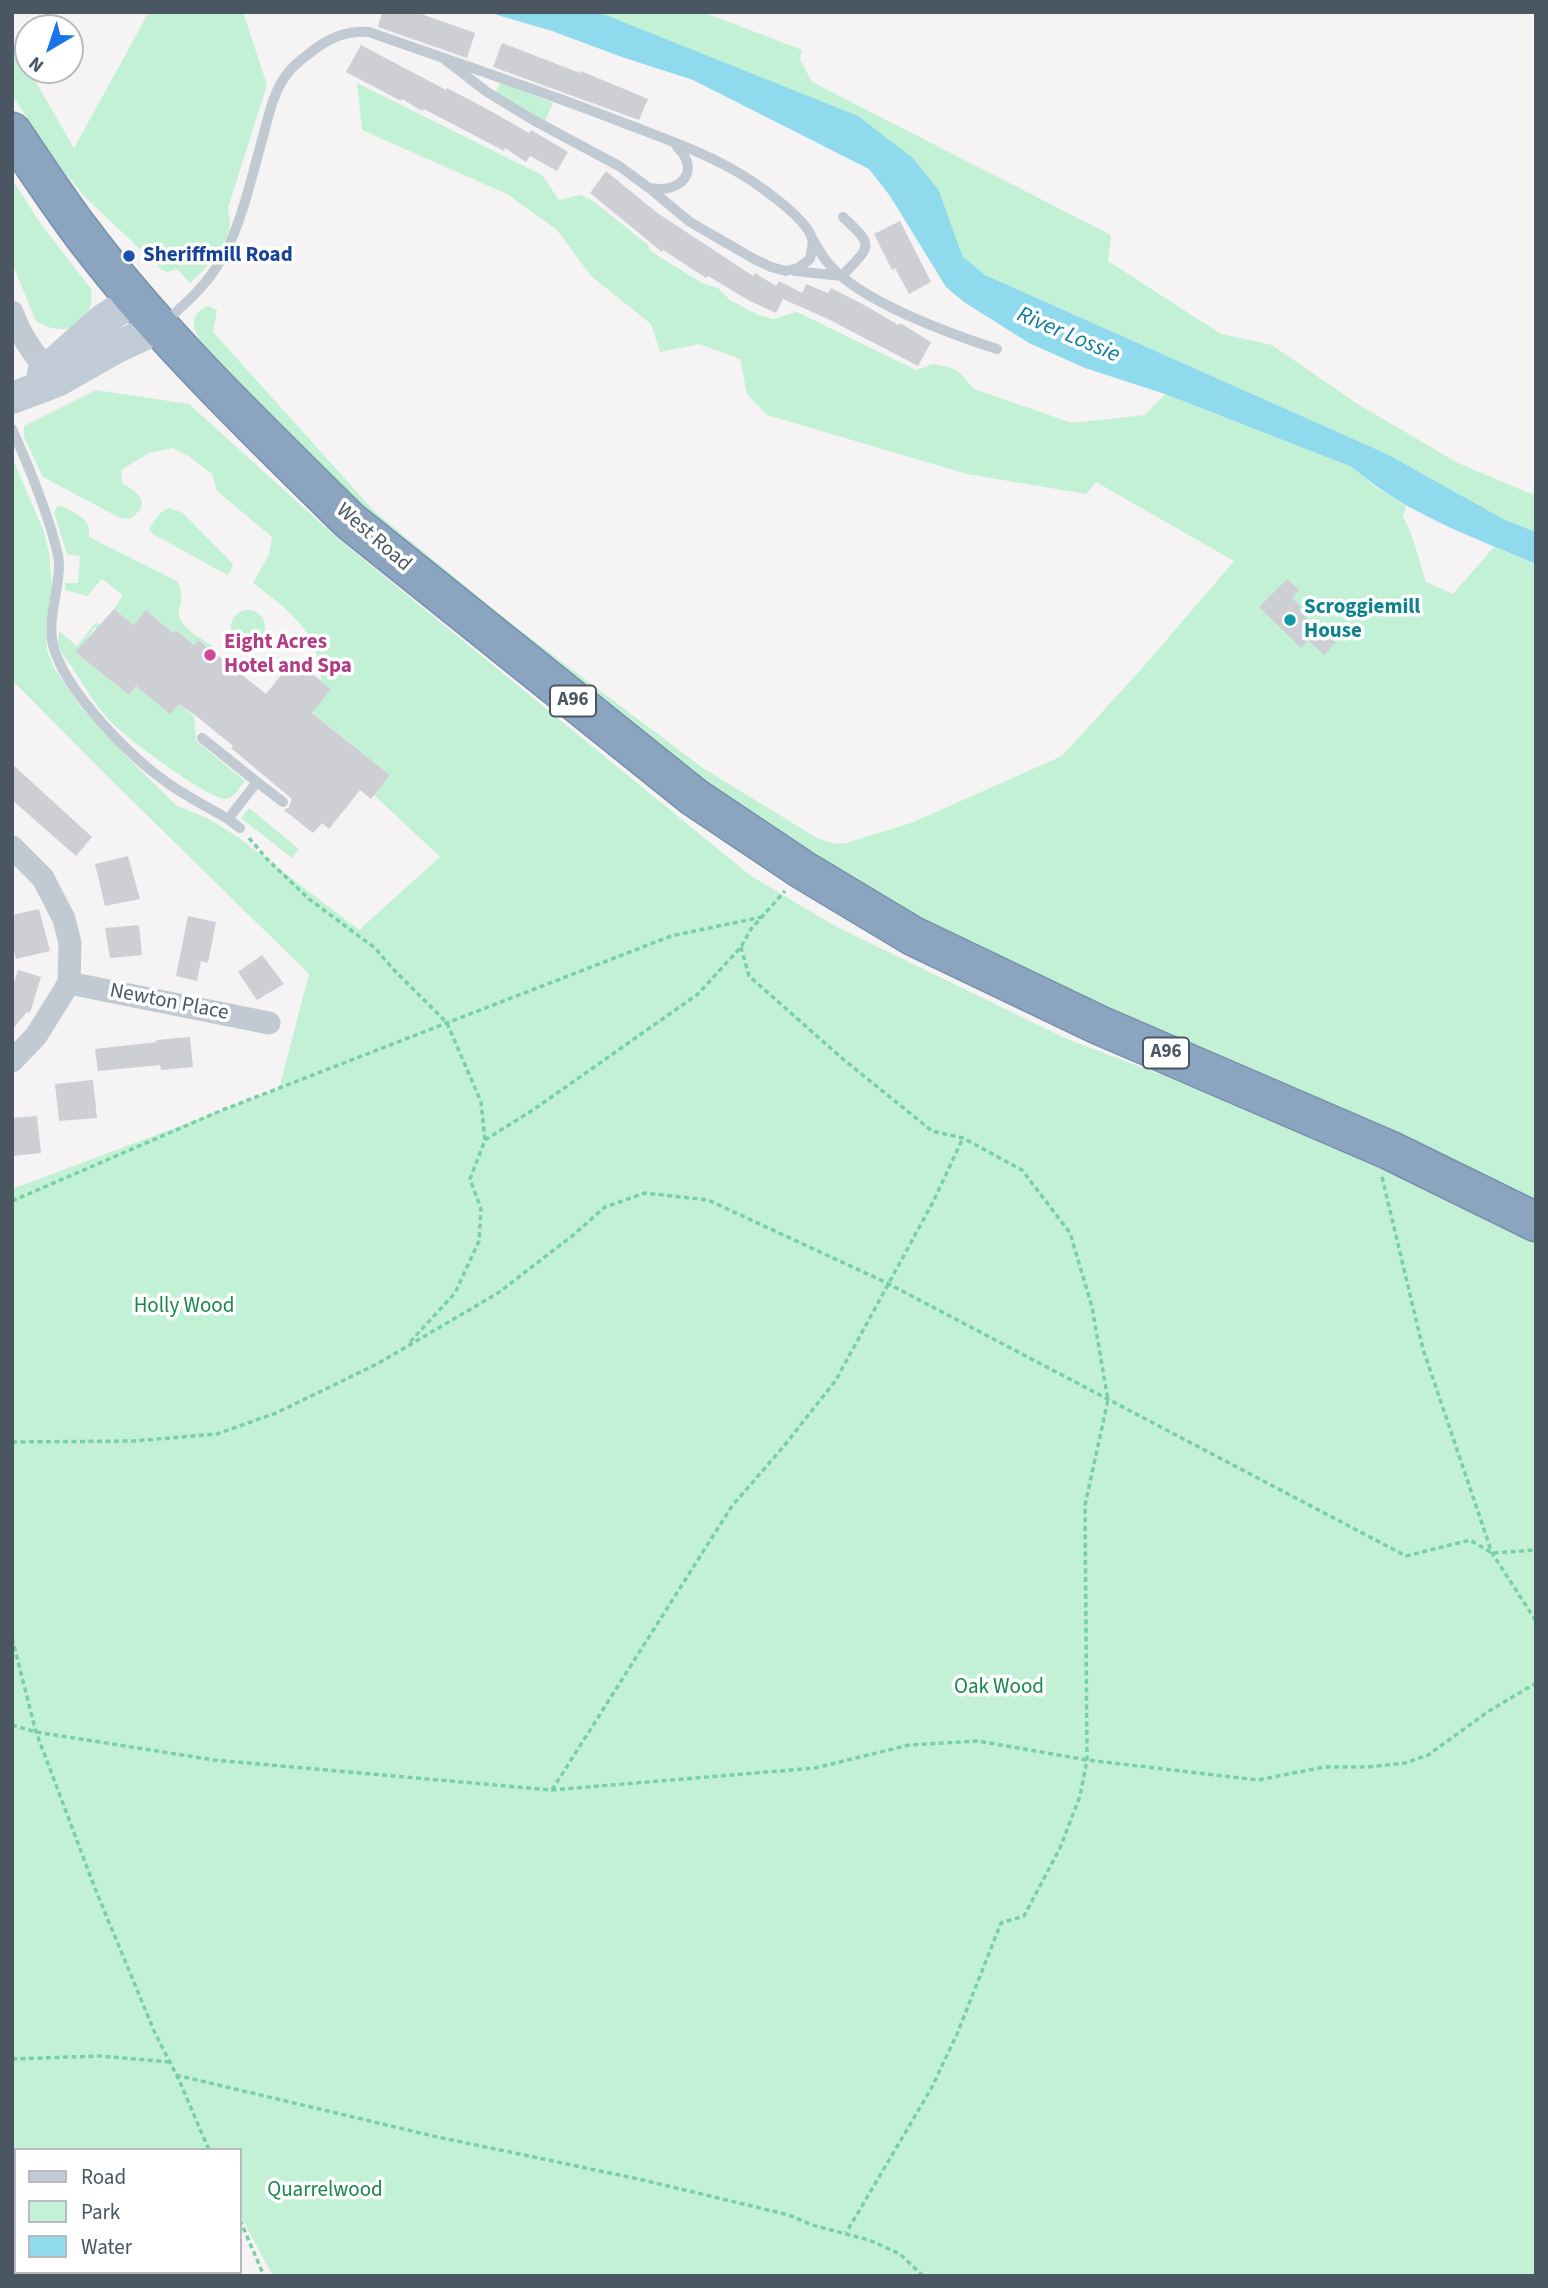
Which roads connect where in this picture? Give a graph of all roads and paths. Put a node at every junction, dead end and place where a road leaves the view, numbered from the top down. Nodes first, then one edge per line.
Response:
1 (443, 58) junction
2 (12, 132) edge
3 (673, 142) junction
4 (649, 188) junction
5 (843, 217) dead end
6 (812, 237) junction
7 (786, 271) junction
8 (842, 276) junction
9 (12, 312) edge
10 (148, 313) junction
11 (997, 349) dead end
12 (52, 375) junction
13 (14, 397) edge
14 (12, 429) edge
15 (202, 738) dead end
16 (257, 782) junction
17 (283, 802) dead end
18 (228, 819) junction
19 (240, 828) joint
20 (12, 847) edge
21 (803, 870) junction
22 (762, 917) junction
23 (741, 947) junction
24 (69, 983) junction
25 (269, 1023) dead end
26 (447, 1023) junction
27 (12, 1061) edge
28 (963, 1138) junction
29 (485, 1140) junction
30 (1375, 1144) junction
31 (12, 1201) edge
32 (1536, 1222) edge
33 (887, 1283) junction
34 (406, 1346) junction
35 (1108, 1400) junction
36 (12, 1442) edge
37 (1536, 1550) edge
38 (1492, 1553) junction
39 (1536, 1621) edge
40 (12, 1639) edge
41 (1536, 1683) edge
42 (12, 1725) edge
43 (36, 1732) junction
44 (1087, 1760) junction
45 (552, 1790) junction
46 (12, 2059) edge
47 (170, 2062) junction
48 (177, 2075) junction
49 (208, 2148) edge
50 (242, 2225) edge
51 (846, 2234) junction
52 (264, 2276) edge
53 (923, 2276) edge

1 - 3 lane
1 - 4 lane
1 - 10 lane
2 - 10 highway, West Road / A96
3 - 4 lane
3 - 6 lane
4 - 7 lane
5 - 8 lane
6 - 7 lane
6 - 8 lane
7 - 8 lane
8 - 11 lane
9 - 12 street
10 - 12 street
10 - 21 highway, West Road / A96
12 - 13 street
14 - 18 lane
15 - 16 lane
16 - 17 lane
16 - 18 lane
18 - 19 lane
19 - 26 path
20 - 24 street
21 - 22 path
21 - 30 highway, A96
22 - 23 path
22 - 26 path
23 - 28 path
23 - 29 path
24 - 25 street, Newton Place
24 - 27 street
26 - 29 path
26 - 31 path
28 - 33 path
28 - 35 path
29 - 34 path
30 - 32 highway, A96
30 - 38 path
33 - 34 path
33 - 35 path
33 - 45 path
34 - 36 path
35 - 38 path
35 - 44 path
37 - 38 path
38 - 39 path
40 - 43 path
41 - 44 path
42 - 43 path
43 - 45 path
43 - 47 path
44 - 45 path
44 - 51 path
46 - 47 path
47 - 48 path
48 - 49 path
48 - 51 path
50 - 52 path
51 - 53 path

